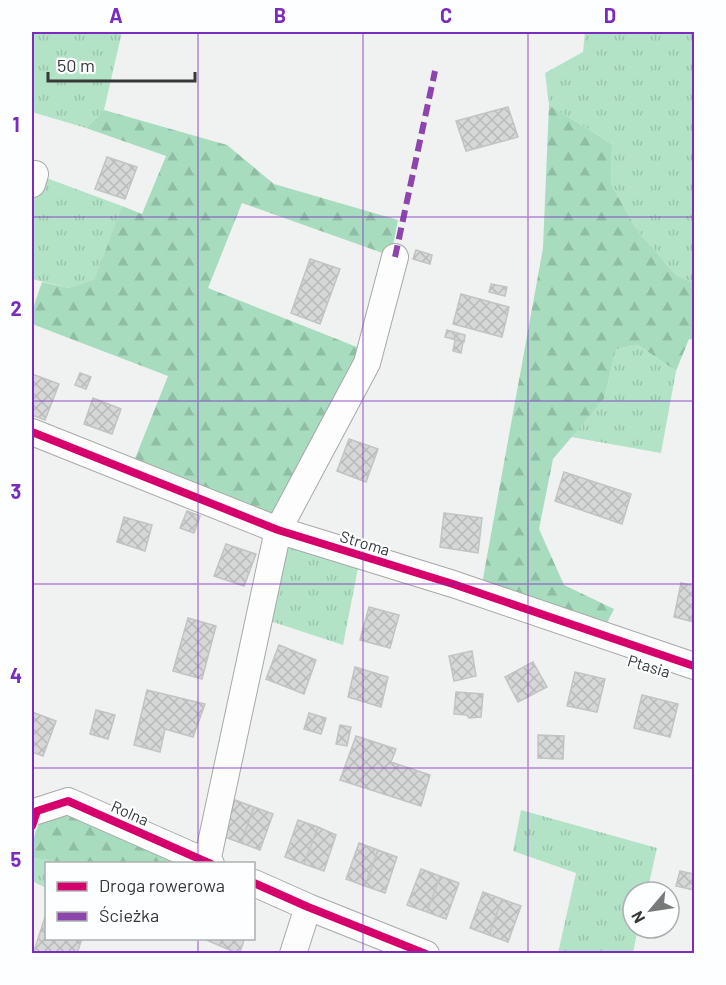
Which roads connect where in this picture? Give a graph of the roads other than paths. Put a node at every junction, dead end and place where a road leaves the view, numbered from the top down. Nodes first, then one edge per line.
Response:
1 (395, 257) dead end
2 (32, 432) edge
3 (278, 530) junction
4 (604, 652) dead end
5 (694, 666) edge
6 (694, 680) edge
7 (33, 815) edge
8 (207, 862) edge
9 (209, 862) edge
10 (255, 883) edge
11 (308, 907) junction
12 (293, 954) edge
13 (426, 954) edge

1 - 3 street
2 - 3 street, Stroma
3 - 5 street, Stroma
3 - 9 street
4 - 6 street, Ptasia
7 - 8 street, Rolna
10 - 11 street
11 - 12 street
11 - 13 street

